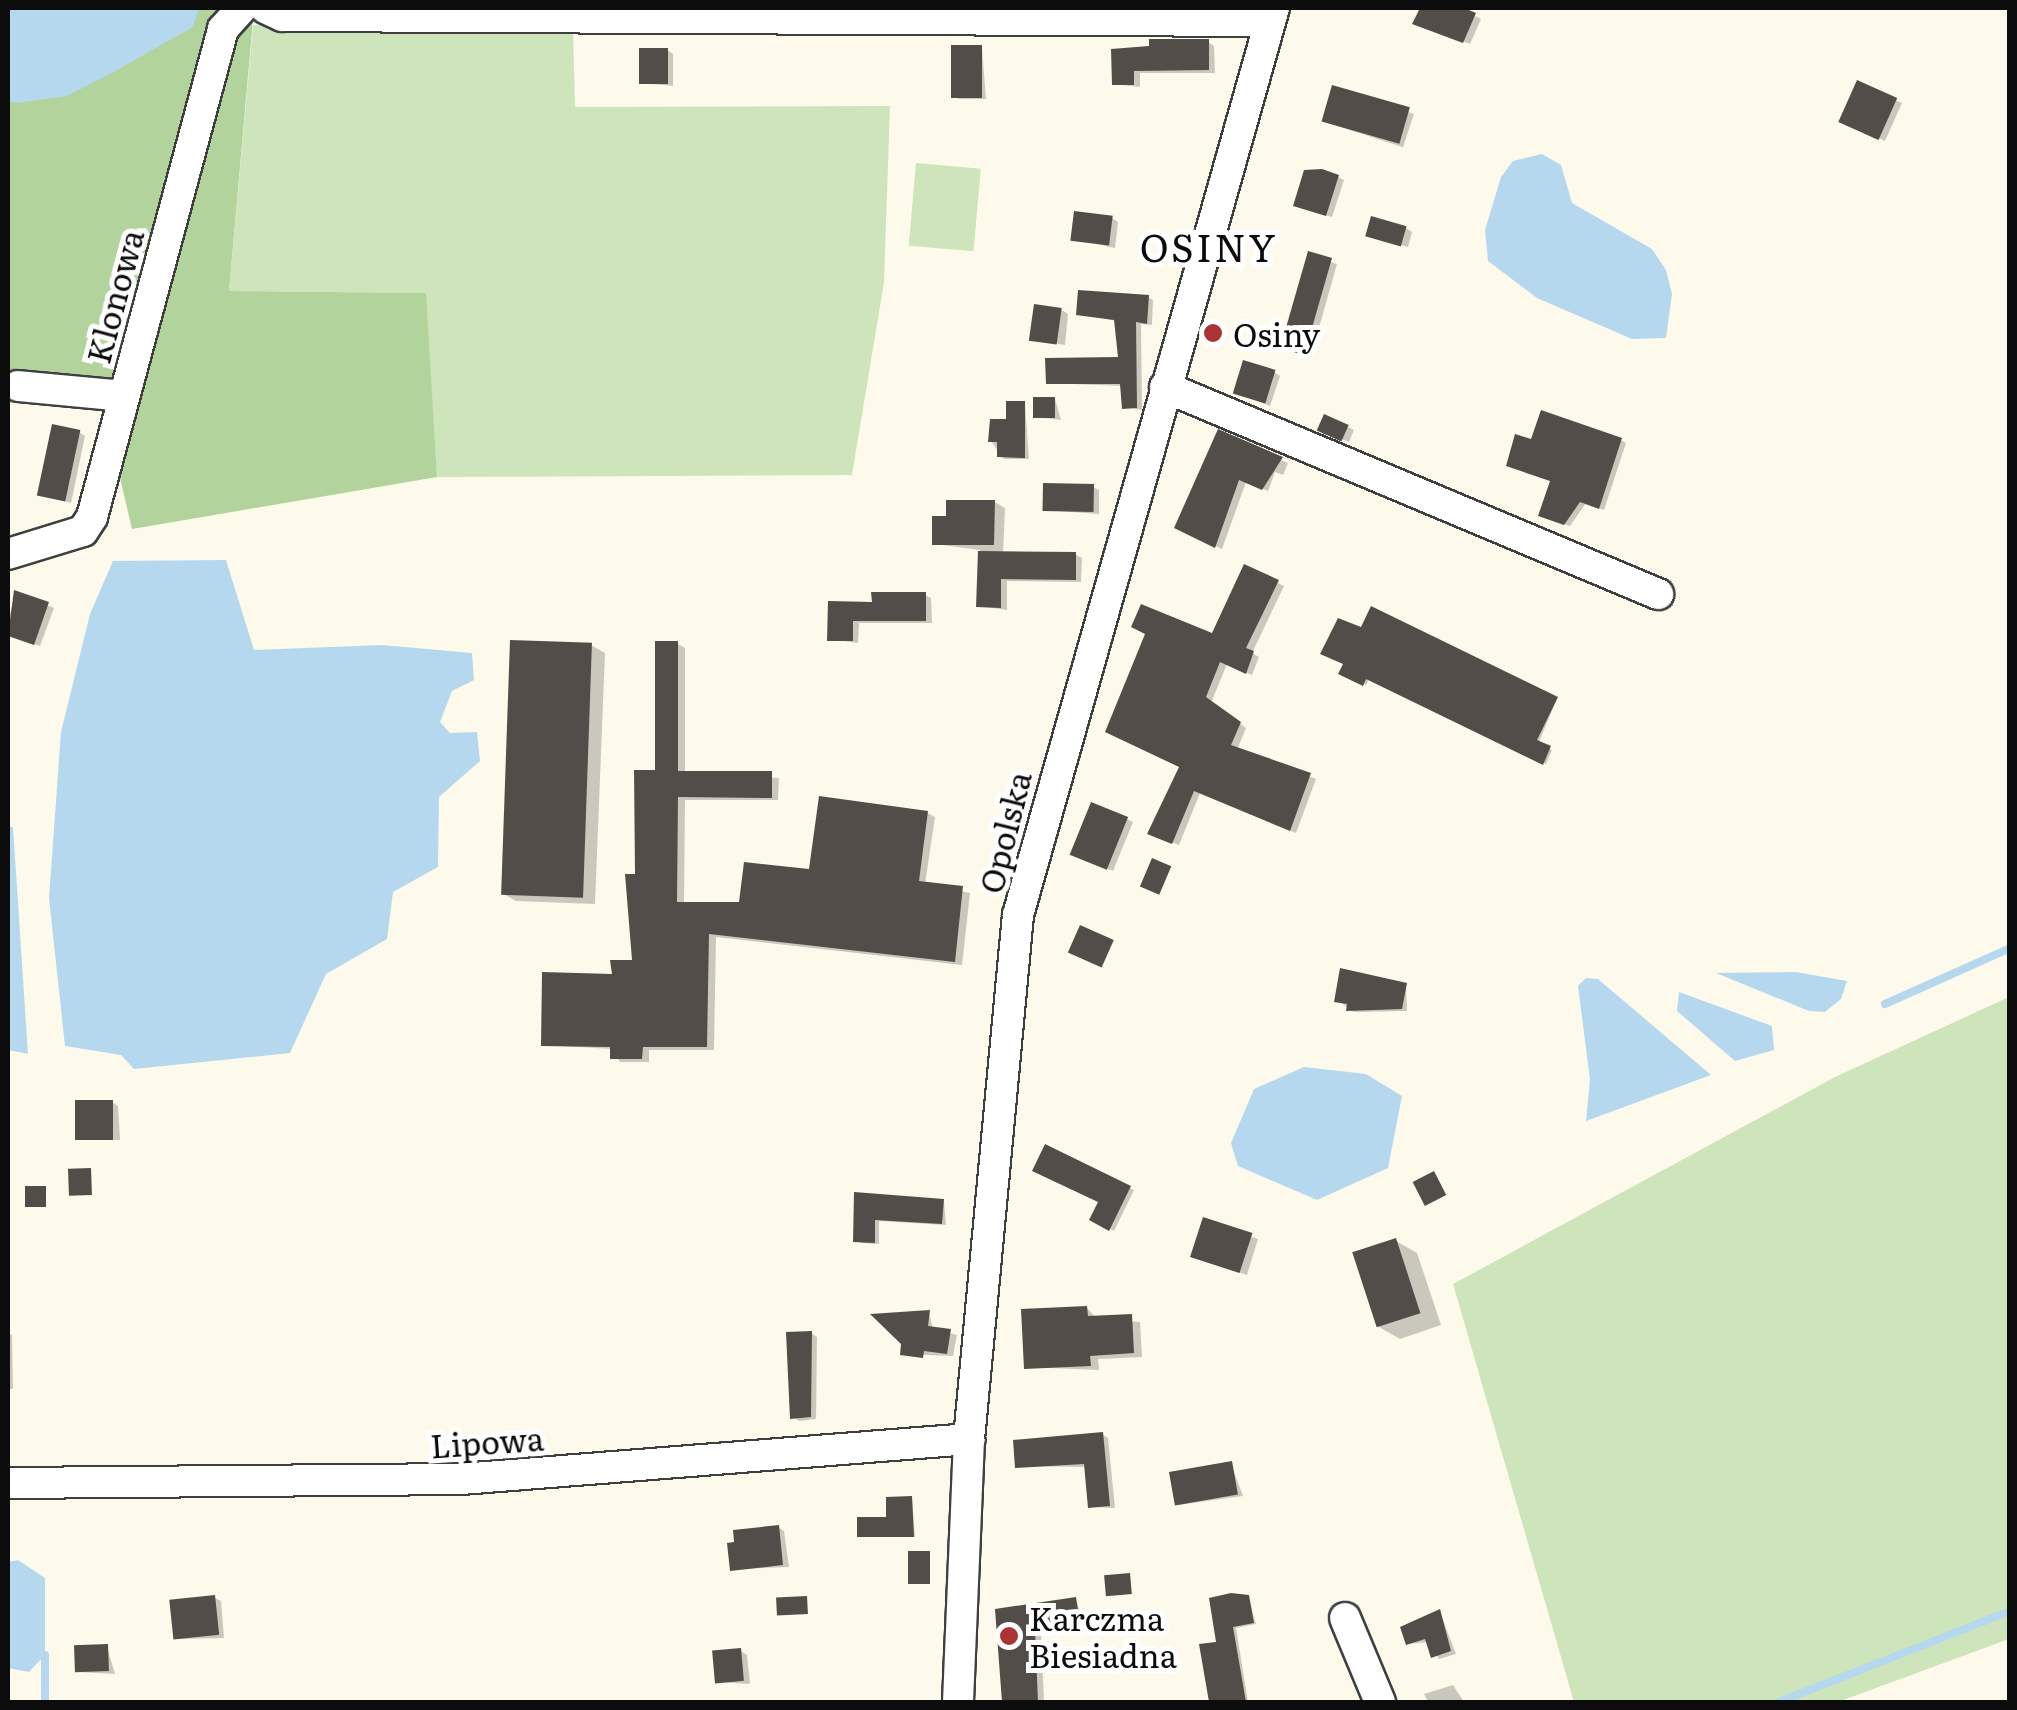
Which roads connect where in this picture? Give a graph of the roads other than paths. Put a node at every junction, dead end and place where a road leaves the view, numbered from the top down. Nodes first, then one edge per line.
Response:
1 (242, 8) edge
2 (265, 8) edge
3 (1272, 14) edge
4 (18, 386) dead end
5 (1165, 387) junction
6 (123, 396) junction
7 (8, 554) edge
8 (1658, 594) dead end
9 (970, 1439) junction
10 (8, 1483) edge
11 (1345, 1618) dead end
12 (958, 1702) edge
13 (1380, 1702) edge

1 - 6 street, Klonowa
2 - 3 street
3 - 5 street, Opolska
4 - 6 street
5 - 8 street
5 - 9 street, Opolska
6 - 7 street, Klonowa
9 - 10 street, Lipowa
9 - 12 street, Opolska
11 - 13 street

